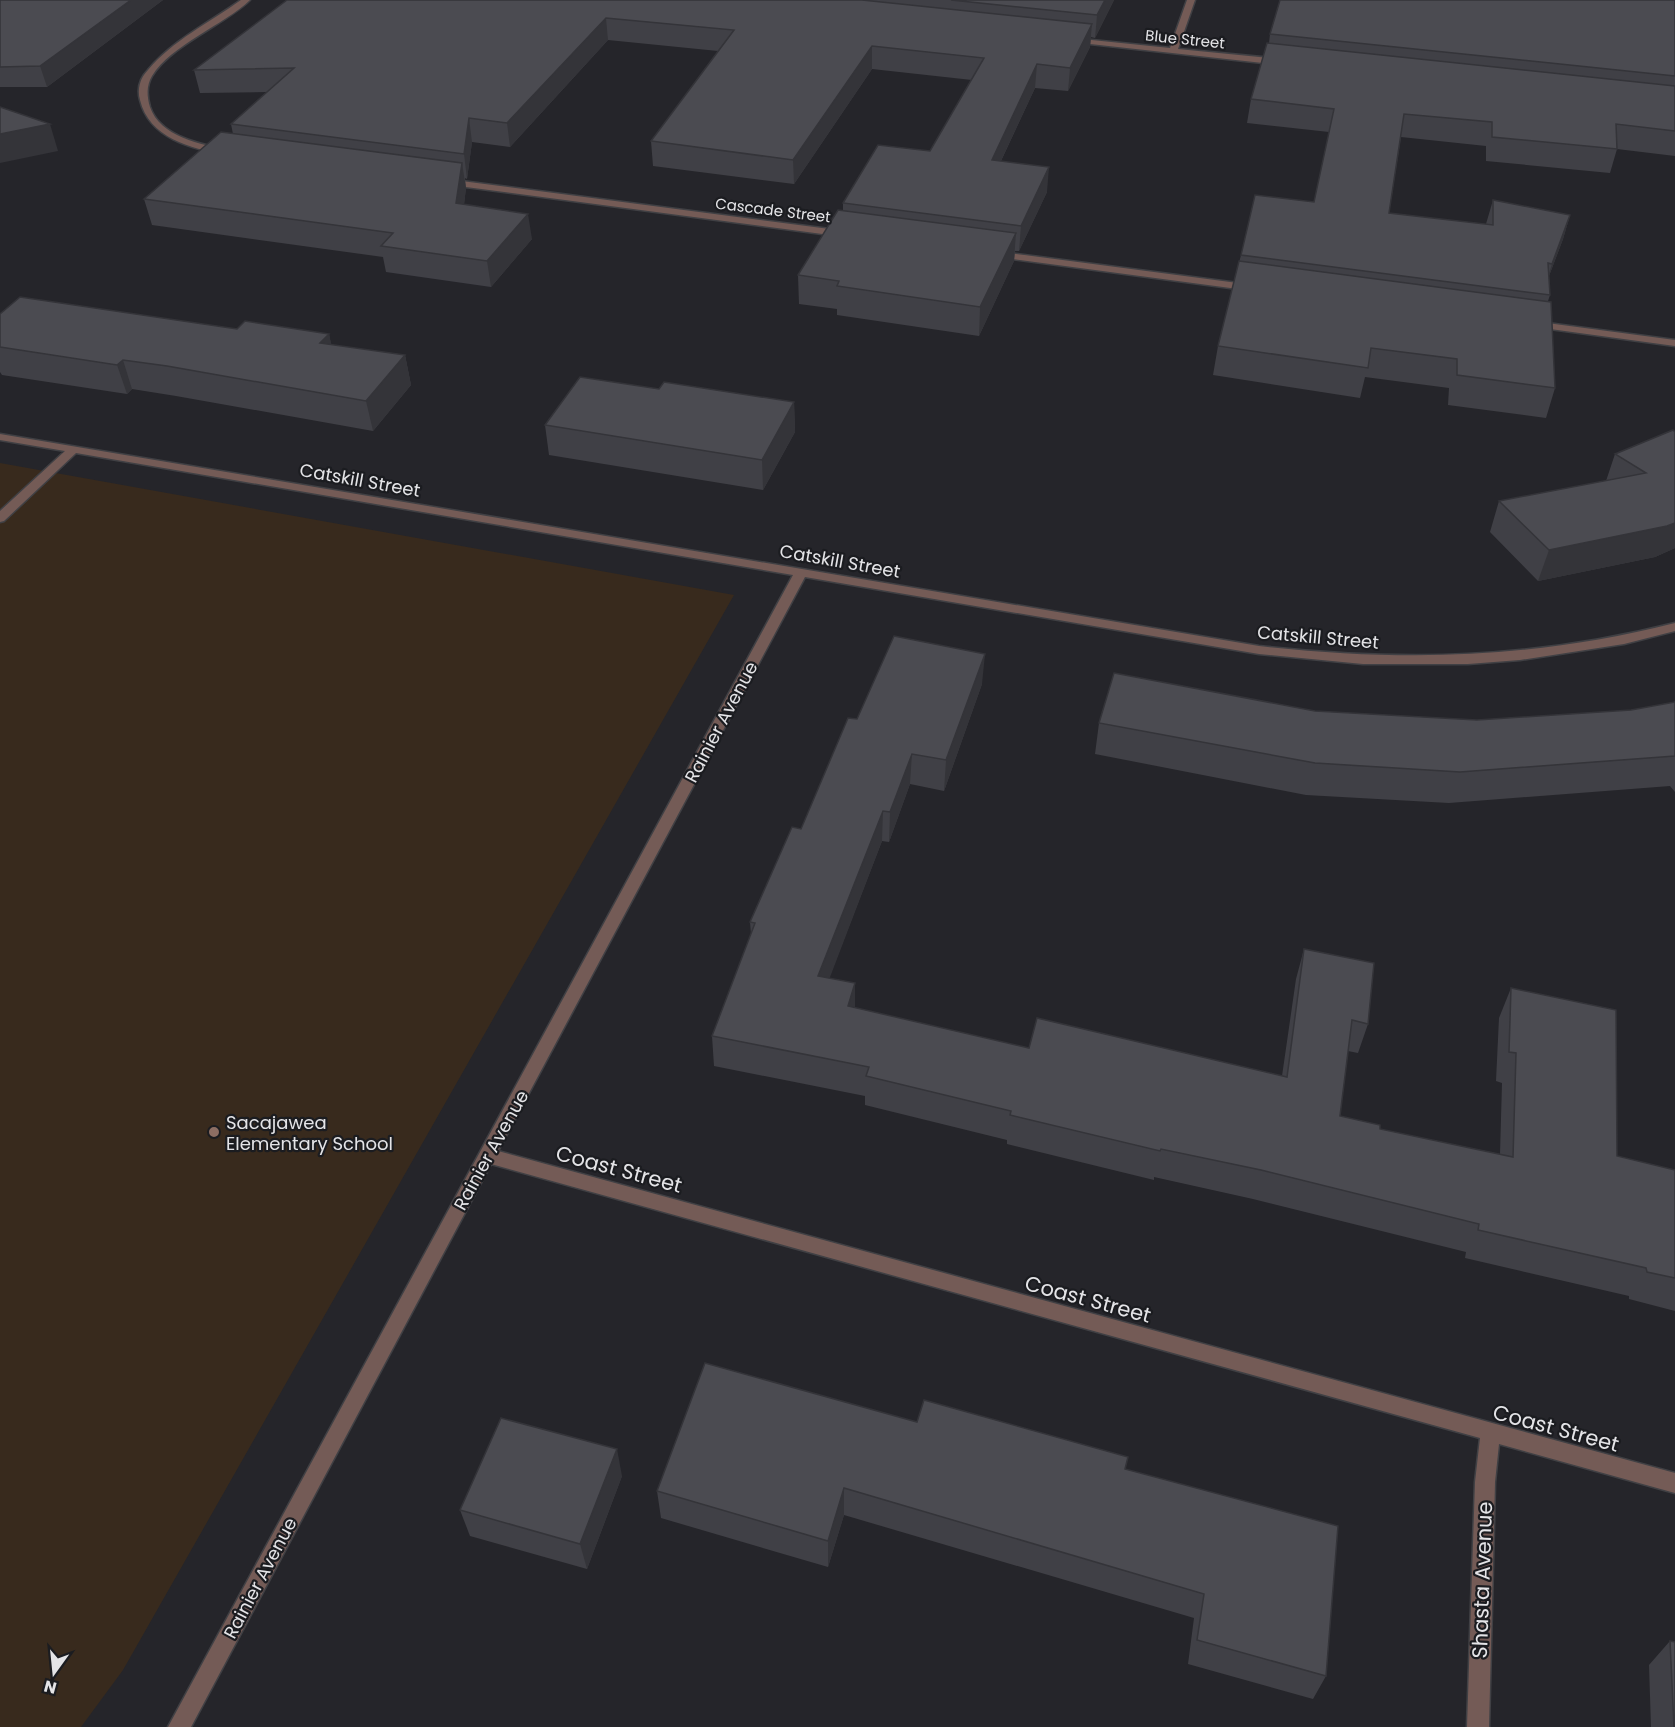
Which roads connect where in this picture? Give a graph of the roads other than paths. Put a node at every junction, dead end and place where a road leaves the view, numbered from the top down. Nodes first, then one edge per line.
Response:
1 (246, 0) edge
2 (1191, 0) edge
3 (1067, 40) edge
4 (1173, 51) junction
5 (1289, 63) edge
6 (239, 154) edge
7 (439, 181) edge
8 (855, 236) edge
9 (986, 253) edge
10 (1259, 289) edge
11 (1521, 323) edge
12 (1675, 343) edge
13 (0, 437) edge
14 (74, 450) junction
15 (0, 518) edge
16 (801, 572) junction
17 (1675, 627) edge
18 (489, 1156) junction
19 (1490, 1433) junction
20 (1675, 1483) edge
21 (179, 1727) edge
22 (1478, 1727) edge

1 - 6 street
2 - 4 street
3 - 4 street, Blue Street
4 - 5 street, Blue Street
7 - 8 street, Cascade Street
9 - 10 street
11 - 12 street
13 - 14 street, Catskill Street
14 - 15 street
14 - 16 street, Catskill Street
16 - 17 street, Catskill Street
16 - 18 street, Rainier Avenue
18 - 19 street, Coast Street
18 - 21 street, Rainier Avenue
19 - 20 street, Coast Street
19 - 22 street, Shasta Avenue

